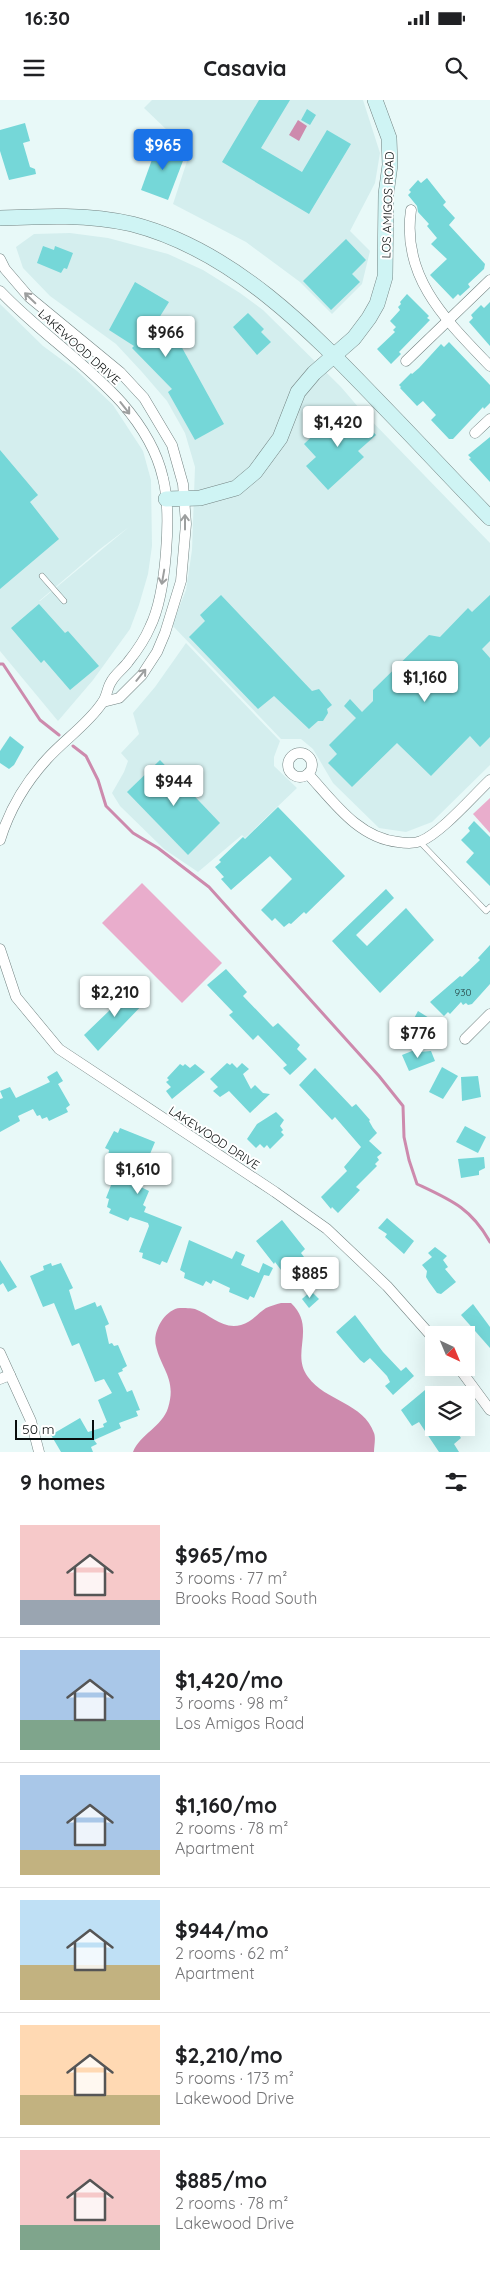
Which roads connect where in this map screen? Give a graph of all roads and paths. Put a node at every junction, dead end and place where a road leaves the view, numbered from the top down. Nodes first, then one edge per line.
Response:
1 (376, 100) edge
2 (411, 210) dead end
3 (0, 218) edge
4 (0, 260) edge
5 (490, 280) edge
6 (0, 291) edge
7 (447, 321) junction
8 (333, 355) junction
9 (406, 361) dead end
10 (490, 366) edge
11 (490, 419) edge
12 (475, 434) dead end
13 (185, 498) junction
14 (166, 499) junction
15 (490, 518) edge
16 (42, 576) dead end
17 (64, 601) dead end
18 (103, 702) junction
19 (308, 774) dead end
20 (490, 780) edge
21 (0, 840) edge
22 (420, 842) junction
23 (490, 907) edge
24 (0, 949) edge
25 (490, 1014) edge
26 (465, 1039) dead end
27 (425, 1329) edge
28 (0, 1353) edge
29 (465, 1376) edge
30 (5, 1377) edge
31 (490, 1410) edge
32 (39, 1452) edge

1 - 8 street, LOS AMIGOS ROAD
2 - 7 street
3 - 8 street
13 -> 4 street, LAKEWOOD DRIVE
5 - 7 street
6 -> 14 street, LAKEWOOD DRIVE
7 - 9 street
7 - 10 street
8 - 13 street, LOS AMIGOS ROAD
8 - 15 street
11 - 12 street
13 - 14 street, LOS AMIGOS ROAD
18 -> 13 street, LAKEWOOD DRIVE
14 -> 18 street, LAKEWOOD DRIVE
16 - 17 lane
18 - 21 street, LAKEWOOD DRIVE
19 - 22 street
20 - 22 street
22 - 23 lane
24 - 27 street, LAKEWOOD DRIVE
25 - 26 street
28 - 30 street
29 - 31 street
30 - 32 street

